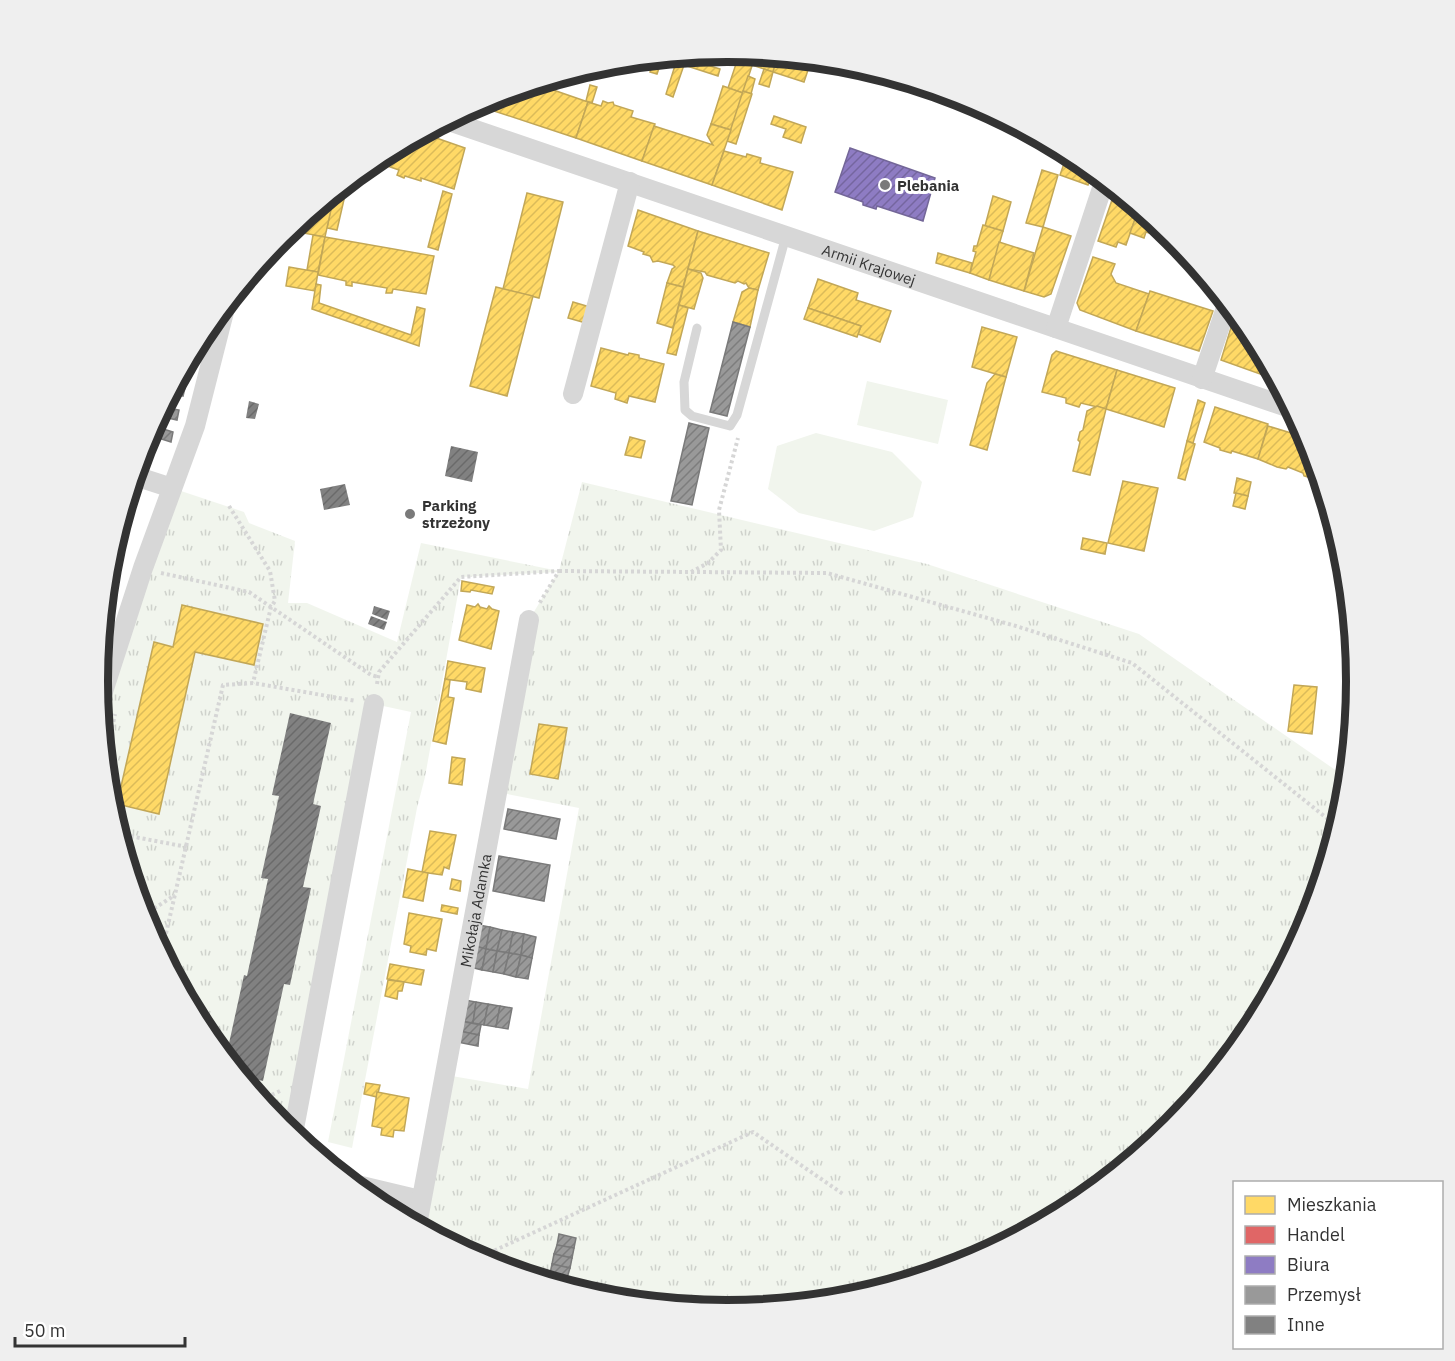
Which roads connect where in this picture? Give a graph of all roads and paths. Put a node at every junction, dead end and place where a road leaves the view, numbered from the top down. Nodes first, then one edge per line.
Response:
1 (457, 124) edge
2 (630, 182) junction
3 (1102, 188) edge
4 (786, 236) junction
5 (1225, 312) edge
6 (220, 327) edge
7 (697, 328) dead end
8 (1056, 328) junction
9 (1203, 379) junction
10 (573, 394) dead end
11 (1282, 405) edge
12 (142, 478) edge
13 (172, 488) junction
14 (229, 506) dead end
15 (721, 550) dead end
16 (143, 568) junction
17 (559, 571) junction
18 (690, 572) junction
19 (272, 607) junction
20 (529, 621) joint
21 (108, 676) edge
22 (253, 683) junction
23 (374, 704) joint
24 (1330, 821) edge
25 (129, 836) edge
26 (187, 847) junction
27 (176, 895) junction
28 (153, 909) edge
29 (165, 938) edge
30 (294, 1122) edge
31 (376, 1190) edge
32 (843, 1194) dead end
33 (420, 1200) junction
34 (418, 1217) edge
35 (490, 1252) edge

1 - 2 street, Armii Krajowej
2 - 4 street, Armii Krajowej
2 - 10 street
3 - 8 street
4 - 7 lane
4 - 8 street, Armii Krajowej
5 - 9 street
6 - 13 street
8 - 9 street, Armii Krajowej
9 - 11 street, Armii Krajowej
12 - 13 street
13 - 16 street
14 - 19 path
15 - 18 path
16 - 19 path
16 - 21 street
17 - 18 path
17 - 19 path
17 - 20 path
18 - 24 path
19 - 22 path
20 - 33 street, Mikołaja Adamka
22 - 23 path
22 - 26 path
23 - 30 street
25 - 26 path
26 - 27 path
27 - 28 path
27 - 29 path
31 - 33 street
32 - 35 path
33 - 34 street, Mikołaja Adamka

